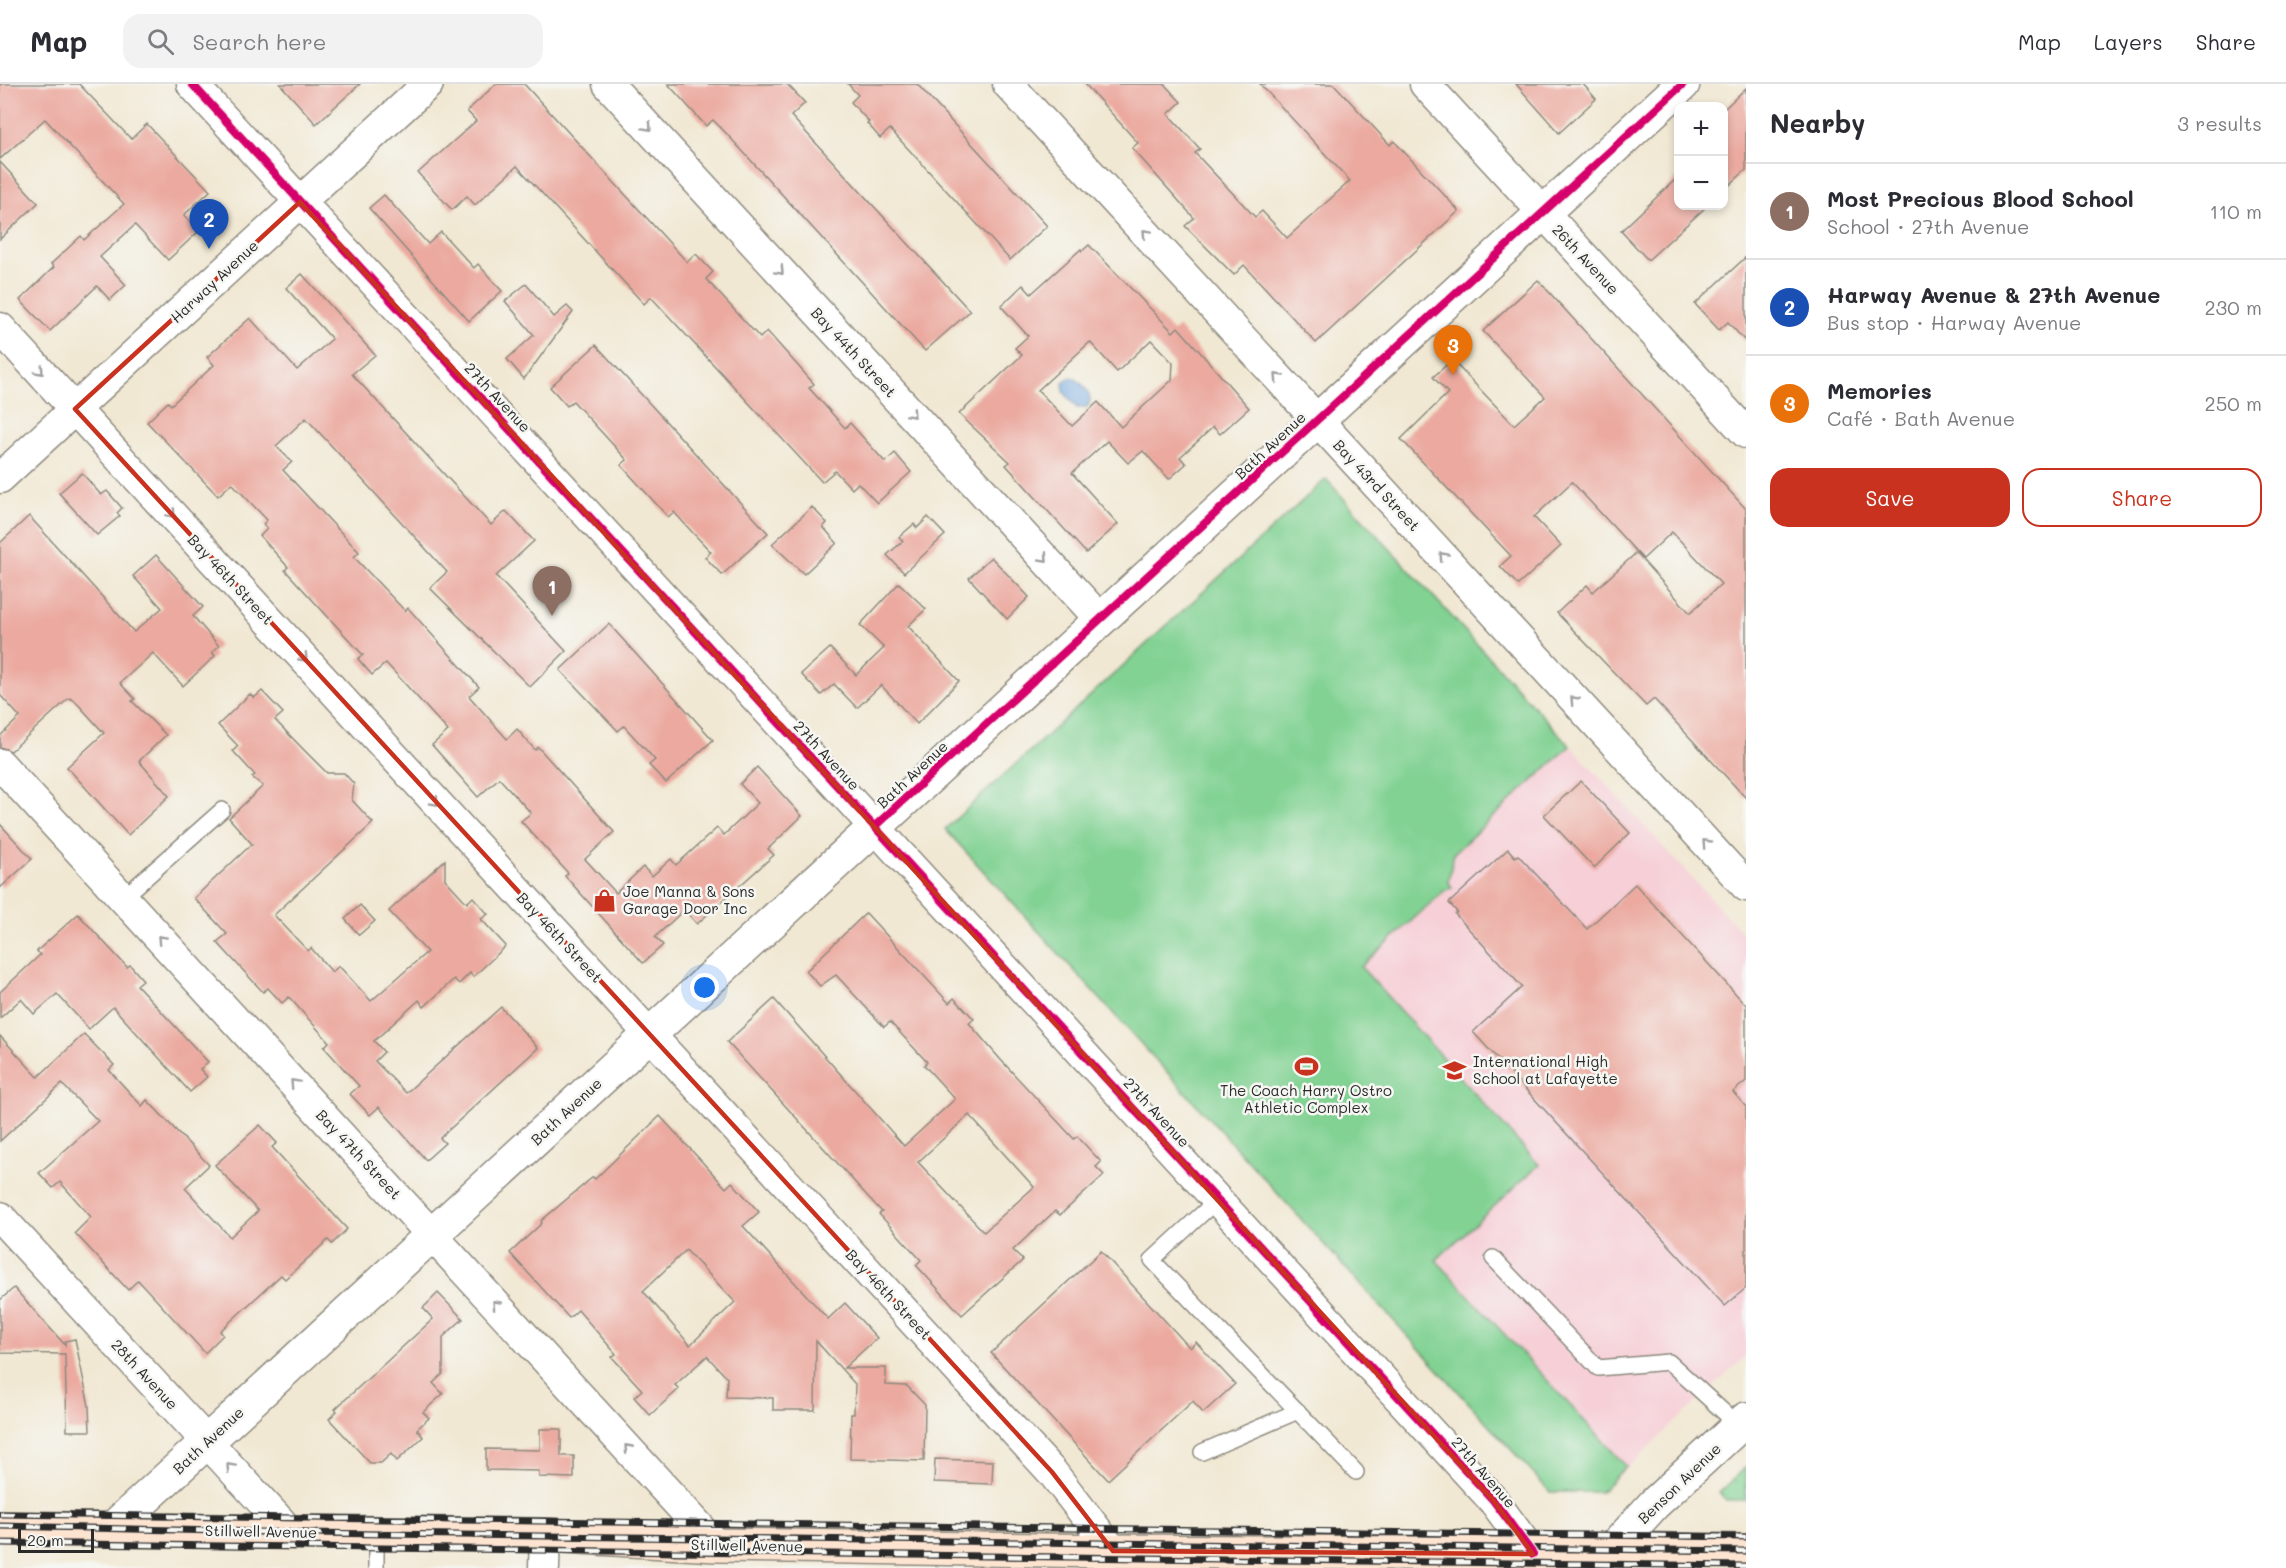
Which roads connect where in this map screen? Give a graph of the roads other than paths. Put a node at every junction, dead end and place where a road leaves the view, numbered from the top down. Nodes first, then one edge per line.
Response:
1 (192, 84) edge
2 (428, 84) edge
3 (608, 84) edge
4 (1008, 84) edge
5 (1425, 84) edge
6 (1683, 84) edge
7 (300, 202) junction
8 (1543, 212) junction
9 (0, 328) edge
10 (75, 409) junction
11 (1317, 420) junction
12 (1746, 433) edge
13 (0, 478) edge
14 (1100, 619) junction
15 (0, 764) edge
16 (222, 810) dead end
17 (874, 826) junction
18 (1746, 886) edge
19 (123, 898) junction
20 (649, 1034) junction
21 (1218, 1199) junction
22 (0, 1216) edge
23 (432, 1234) junction
24 (1493, 1258) dead end
25 (1298, 1411) junction
26 (1742, 1423) edge
27 (207, 1442) junction
28 (1202, 1452) dead end
29 (1356, 1472) dead end
30 (0, 1528) edge
31 (112, 1529) junction
32 (289, 1531) junction
33 (376, 1532) junction
34 (545, 1535) junction
35 (716, 1545) junction
36 (1613, 1550) junction
37 (1113, 1551) junction
38 (1746, 1551) edge
39 (1533, 1554) junction
40 (1566, 1561) edge
41 (376, 1568) edge
42 (544, 1568) edge

1 - 7 street, 27th Avenue
2 - 7 street, Harway Avenue
3 -> 14 street, Bay 44th Street
11 -> 4 street, Bay 43rd Street
5 - 8 street, 26th Avenue
6 - 8 street, Bath Avenue
7 - 10 street, Harway Avenue
7 - 17 street, 27th Avenue
8 - 11 street, Bath Avenue
8 - 12 street, 26th Avenue
9 -> 10 street, Bay 46th Street
10 - 13 street, Harway Avenue
10 -> 20 street, Bay 46th Street
11 - 14 street, Bath Avenue
18 -> 11 street, Bay 43rd Street
14 - 17 street, Bath Avenue
15 - 19 street, Bay 47th Street
16 - 19 lane
17 - 20 street, Bath Avenue
17 - 21 street, 27th Avenue
23 -> 19 street, Bay 47th Street
20 - 23 street, Bath Avenue
20 - 37 street, Bay 46th Street
21 - 25 lane
21 - 39 street, 27th Avenue
22 - 27 street, 28th Avenue
23 - 27 street, Bath Avenue
35 -> 23 street, Bay 47th Street
24 - 26 lane
25 - 28 lane
25 - 29 lane
26 - 36 street, Benson Avenue
27 - 31 street, Bath Avenue
32 -> 27 street, 28th Avenue
30 - 31 main road, Stillwell Avenue
31 - 32 main road, Stillwell Avenue
32 - 33 main road, Stillwell Avenue
33 - 34 main road, Stillwell Avenue
33 - 41 lane
34 - 35 main road, Stillwell Avenue
34 - 42 street
35 - 37 main road, Stillwell Avenue
36 - 38 main road, Stillwell Avenue
36 - 40 main road, Stillwell Avenue
37 - 39 main road, Stillwell Avenue
39 - 40 main road, Stillwell Avenue

